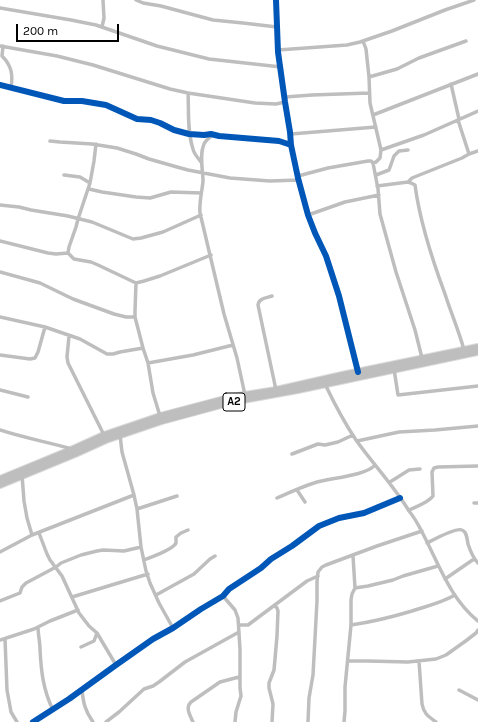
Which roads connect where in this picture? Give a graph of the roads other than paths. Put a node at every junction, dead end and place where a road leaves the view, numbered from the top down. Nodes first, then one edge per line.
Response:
1 (103, 0) edge
2 (136, 0) edge
3 (276, 0) edge
4 (474, 0) edge
5 (0, 8) edge
6 (102, 27) junction
7 (277, 28) junction
8 (363, 41) junction
9 (466, 41) dead end
10 (2, 46) edge
11 (278, 50) junction
12 (280, 67) junction
13 (478, 74) edge
14 (369, 77) junction
15 (452, 84) junction
16 (0, 85) edge
17 (11, 88) junction
18 (188, 93) junction
19 (369, 93) junction
20 (285, 97) junction
21 (285, 102) junction
22 (478, 112) edge
23 (373, 115) junction
24 (458, 119) junction
25 (376, 127) junction
26 (189, 134) junction
27 (290, 134) junction
28 (213, 135) junction
29 (50, 140) dead end
30 (96, 144) junction
31 (291, 145) junction
32 (381, 150) junction
33 (408, 150) dead end
34 (478, 151) edge
35 (470, 154) junction
36 (201, 162) junction
37 (373, 163) junction
38 (202, 173) junction
39 (64, 175) dead end
40 (376, 175) junction
41 (298, 178) junction
42 (408, 182) junction
43 (90, 183) junction
44 (377, 186) junction
45 (89, 189) junction
46 (201, 192) junction
47 (379, 195) junction
48 (0, 205) edge
49 (201, 215) junction
50 (308, 215) junction
51 (78, 219) junction
52 (0, 241) edge
53 (68, 253) junction
54 (211, 255) junction
55 (0, 272) edge
56 (136, 283) junction
57 (272, 296) dead end
58 (0, 316) edge
59 (135, 317) junction
60 (46, 327) junction
61 (69, 336) junction
62 (233, 345) junction
63 (478, 347) edge
64 (143, 348) junction
65 (464, 350) junction
66 (478, 352) edge
67 (0, 355) edge
68 (422, 358) junction
69 (148, 363) junction
70 (394, 369) junction
71 (358, 372) junction
72 (325, 384) junction
73 (478, 386) edge
74 (0, 390) edge
75 (276, 390) junction
76 (245, 395) junction
77 (28, 397) dead end
78 (160, 416) junction
79 (478, 426) edge
80 (0, 430) edge
81 (120, 435) junction
82 (104, 436) junction
83 (353, 436) junction
84 (357, 441) junction
85 (73, 449) junction
86 (292, 454) dead end
87 (375, 465) junction
88 (478, 466) edge
89 (420, 469) dead end
90 (22, 475) junction
91 (0, 479) edge
92 (390, 482) junction
93 (0, 485) edge
94 (297, 490) junction
95 (134, 495) junction
96 (177, 496) dead end
97 (277, 498) dead end
98 (400, 498) junction
99 (305, 502) dead end
100 (137, 509) junction
101 (409, 510) junction
102 (188, 530) dead end
103 (422, 531) junction
104 (39, 533) junction
105 (32, 535) junction
106 (427, 544) junction
107 (141, 547) junction
108 (0, 552) edge
109 (215, 556) dead end
110 (353, 556) junction
111 (474, 559) junction
112 (144, 560) junction
113 (478, 563) edge
114 (438, 566) junction
115 (56, 567) junction
116 (148, 574) junction
117 (318, 576) junction
118 (445, 579) junction
119 (354, 588) junction
120 (156, 595) junction
121 (455, 595) junction
122 (223, 596) junction
123 (72, 597) junction
124 (0, 601) edge
125 (275, 606) junction
126 (78, 610) junction
127 (478, 621) edge
128 (239, 625) junction
129 (351, 625) junction
130 (38, 627) junction
131 (173, 628) junction
132 (478, 630) edge
133 (239, 632) junction
134 (97, 633) junction
135 (5, 639) junction
136 (0, 640) edge
137 (81, 647) dead end
138 (348, 661) junction
139 (419, 661) junction
140 (116, 665) junction
141 (240, 677) junction
142 (82, 690) junction
143 (459, 690) dead end
144 (478, 700) edge
145 (53, 710) junction
146 (17, 722) edge
147 (33, 722) edge
148 (93, 722) edge
149 (106, 722) edge
150 (193, 722) edge
151 (235, 722) edge
152 (272, 722) edge
153 (308, 722) edge
154 (344, 722) edge
155 (436, 722) edge

1 - 6 street
2 - 7 street
3 - 7 street
4 - 8 street
5 - 6 street
6 - 12 street
7 - 11 street
8 - 11 street
8 - 14 street
9 - 14 street
10 - 17 street
10 - 18 street
11 - 12 street
12 - 20 street
13 - 15 street
14 - 19 street
15 - 23 street
15 - 24 street
16 - 17 street
17 - 26 street
18 - 21 street
18 - 26 street
19 - 20 street
19 - 23 street
20 - 21 street
21 - 27 street
22 - 24 street
23 - 25 street
24 - 32 street
24 - 35 street
25 - 27 street
25 - 32 street
26 - 28 street
26 - 36 street
27 - 31 street
28 - 31 street
28 - 36 street
29 - 30 street
30 - 38 street
30 - 43 street
31 - 41 street
32 - 37 street
33 - 40 street
34 - 35 street
35 - 42 street
36 - 38 street
37 - 40 street
37 - 41 street
38 - 41 street
38 - 46 street
39 - 43 street
40 - 44 street
41 - 50 street
42 - 44 street
42 - 65 street
43 - 45 street
44 - 47 street
45 - 46 street
45 - 51 street
46 - 49 street
47 - 50 street
47 - 68 street
48 - 51 street
49 - 51 street
49 - 54 street
50 - 71 street
51 - 53 street
52 - 53 street
53 - 56 street
54 - 56 street
54 - 62 street
55 - 59 street
56 - 59 street
57 - 75 street
58 - 60 street
59 - 64 street
60 - 61 street
60 - 67 street
61 - 64 street
61 - 82 street
62 - 69 street
62 - 76 street
63 - 65 highway, A2
64 - 69 street
65 - 68 highway, A2
66 - 70 highway, A2
68 - 71 highway, A2
69 - 78 street
70 - 72 highway, A2
70 - 73 street
71 - 75 highway, A2
72 - 81 highway, A2
72 - 83 street
74 - 77 street
75 - 76 highway, A2
76 - 78 highway, A2
78 - 82 highway, A2
79 - 84 street
80 - 85 street
81 - 90 highway, A2
81 - 95 street
82 - 85 highway, A2
83 - 84 street
83 - 86 street
84 - 87 street
85 - 91 highway, A2
87 - 92 street
87 - 94 street
88 - 101 street
89 - 92 street
90 - 93 highway, A2
90 - 105 street
92 - 98 street
94 - 97 street
94 - 99 street
95 - 100 street
95 - 104 street
96 - 100 street
98 - 101 street
98 - 122 street
100 - 107 street
101 - 103 street
102 - 112 street
103 - 106 street
103 - 110 street
104 - 105 street
104 - 115 street
105 - 108 street
106 - 111 street
106 - 114 street
107 - 112 street
107 - 115 street
109 - 120 street
110 - 117 street
110 - 119 street
111 - 113 street
111 - 118 street
112 - 116 street
114 - 118 street
114 - 119 street
115 - 123 street
115 - 124 street
116 - 120 street
116 - 123 street
117 - 125 street
117 - 153 street
118 - 121 street
119 - 129 street
120 - 131 street
121 - 127 street
121 - 129 street
122 - 128 street
122 - 131 street
123 - 126 street
125 - 128 street
125 - 152 street
126 - 130 street
126 - 134 street
128 - 133 street
129 - 138 street
130 - 135 street
130 - 145 street
131 - 140 street
132 - 139 street
133 - 141 street
133 - 149 street
134 - 137 street
134 - 140 street
135 - 136 street
135 - 146 street
138 - 139 street
138 - 154 street
139 - 155 street
140 - 142 street
141 - 150 street
141 - 151 street
142 - 145 street
142 - 148 street
143 - 144 street
145 - 147 street

